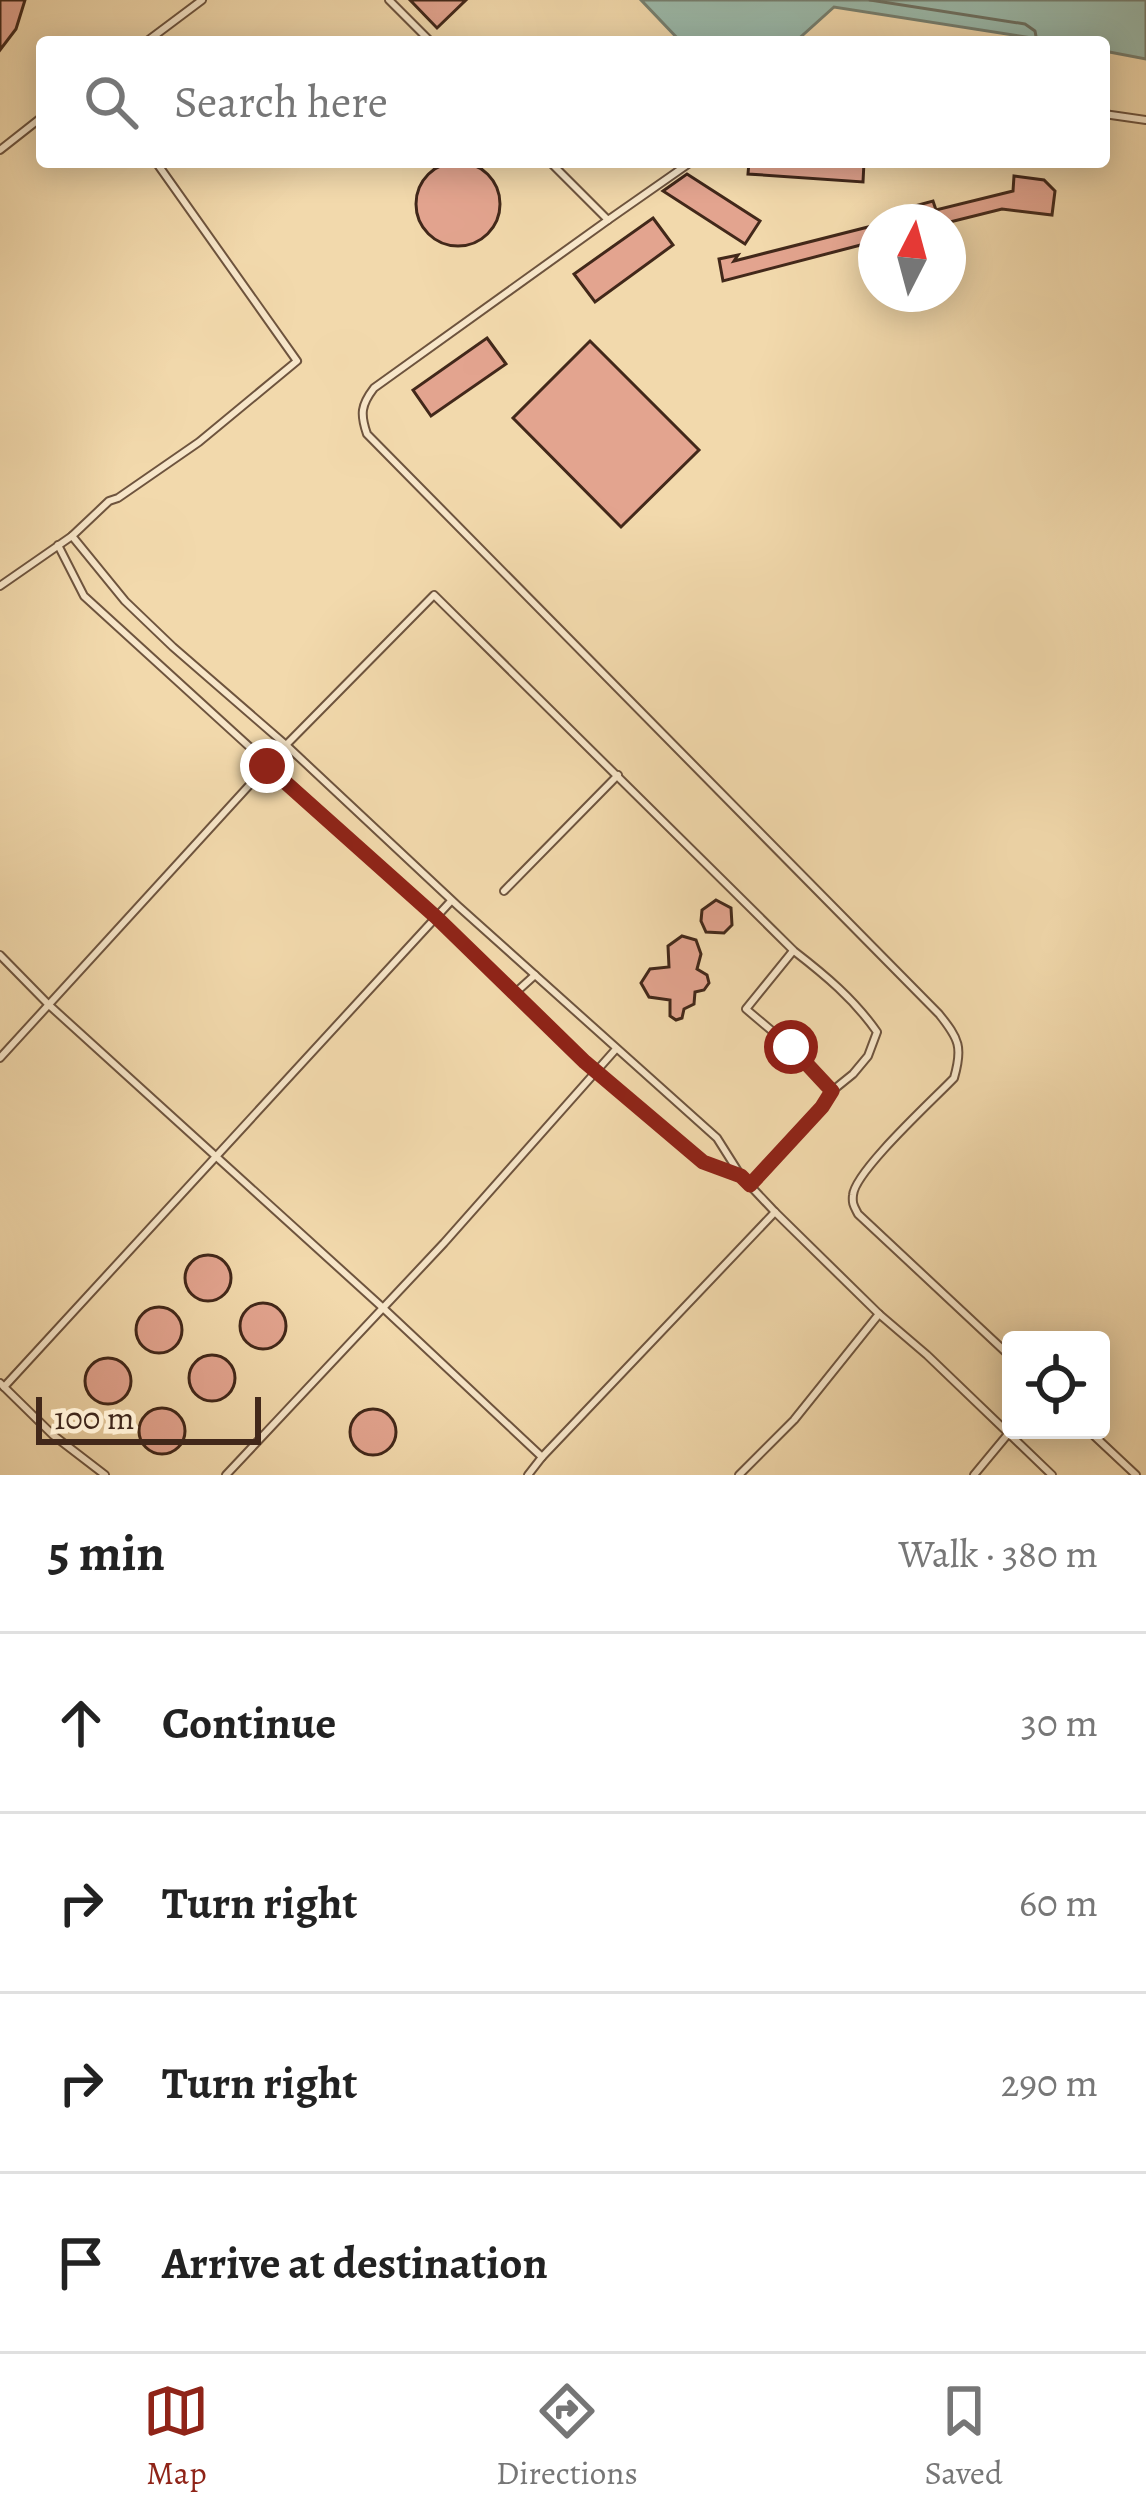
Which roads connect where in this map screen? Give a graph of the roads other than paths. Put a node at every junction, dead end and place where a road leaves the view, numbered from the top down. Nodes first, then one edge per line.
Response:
1 (202, 0) edge
2 (389, 0) edge
3 (154, 36) edge
4 (425, 36) edge
5 (1110, 115) edge
6 (1146, 120) edge
7 (36, 122) edge
8 (0, 150) edge
9 (160, 168) edge
10 (556, 168) edge
11 (682, 168) edge
12 (608, 220) junction
13 (72, 536) junction
14 (58, 545) junction
15 (0, 586) edge
16 (286, 745) junction
17 (267, 766) junction
18 (618, 776) junction
19 (504, 891) dead end
20 (452, 901) junction
21 (436, 917) junction
22 (794, 951) junction
23 (0, 955) edge
24 (535, 975) junction
25 (514, 994) junction
26 (49, 1005) junction
27 (616, 1049) junction
28 (0, 1058) edge
29 (597, 1072) junction
30 (832, 1091) junction
31 (216, 1154) junction
32 (741, 1176) junction
33 (750, 1185) junction
34 (775, 1212) junction
35 (382, 1307) junction
36 (879, 1314) junction
37 (1002, 1350) edge
38 (2, 1385) edge
39 (1002, 1428) edge
40 (1004, 1439) edge
41 (1013, 1439) edge
42 (1098, 1439) edge
43 (542, 1457) junction
44 (105, 1475) edge
45 (226, 1475) edge
46 (529, 1475) edge
47 (739, 1475) edge
48 (974, 1475) edge
49 (1052, 1475) edge
50 (1136, 1475) edge

1 - 3 lane
2 - 4 lane
5 - 6 lane
7 - 8 lane
9 - 13 lane
10 - 12 lane
11 - 12 lane
12 - 37 lane
13 - 14 lane
13 - 16 lane
14 - 15 lane
14 - 17 lane
16 - 17 lane
16 - 18 lane
16 - 20 lane
17 - 21 lane
17 - 26 lane
18 - 19 lane
18 - 22 lane
20 - 21 lane
20 - 24 lane
21 - 25 lane
21 - 31 lane
22 - 30 lane
22 - 30 lane
23 - 26 lane
24 - 25 lane
24 - 27 lane
25 - 29 lane
26 - 28 lane
26 - 31 lane
27 - 29 lane
27 - 32 lane
29 - 32 lane
29 - 35 lane
30 - 33 lane
31 - 35 lane
31 - 38 lane
32 - 33 lane
33 - 34 lane
34 - 36 lane
34 - 43 lane
35 - 43 lane
35 - 45 lane
36 - 39 lane
36 - 47 lane
38 - 44 lane
40 - 48 lane
41 - 49 lane
42 - 50 lane
43 - 46 lane

